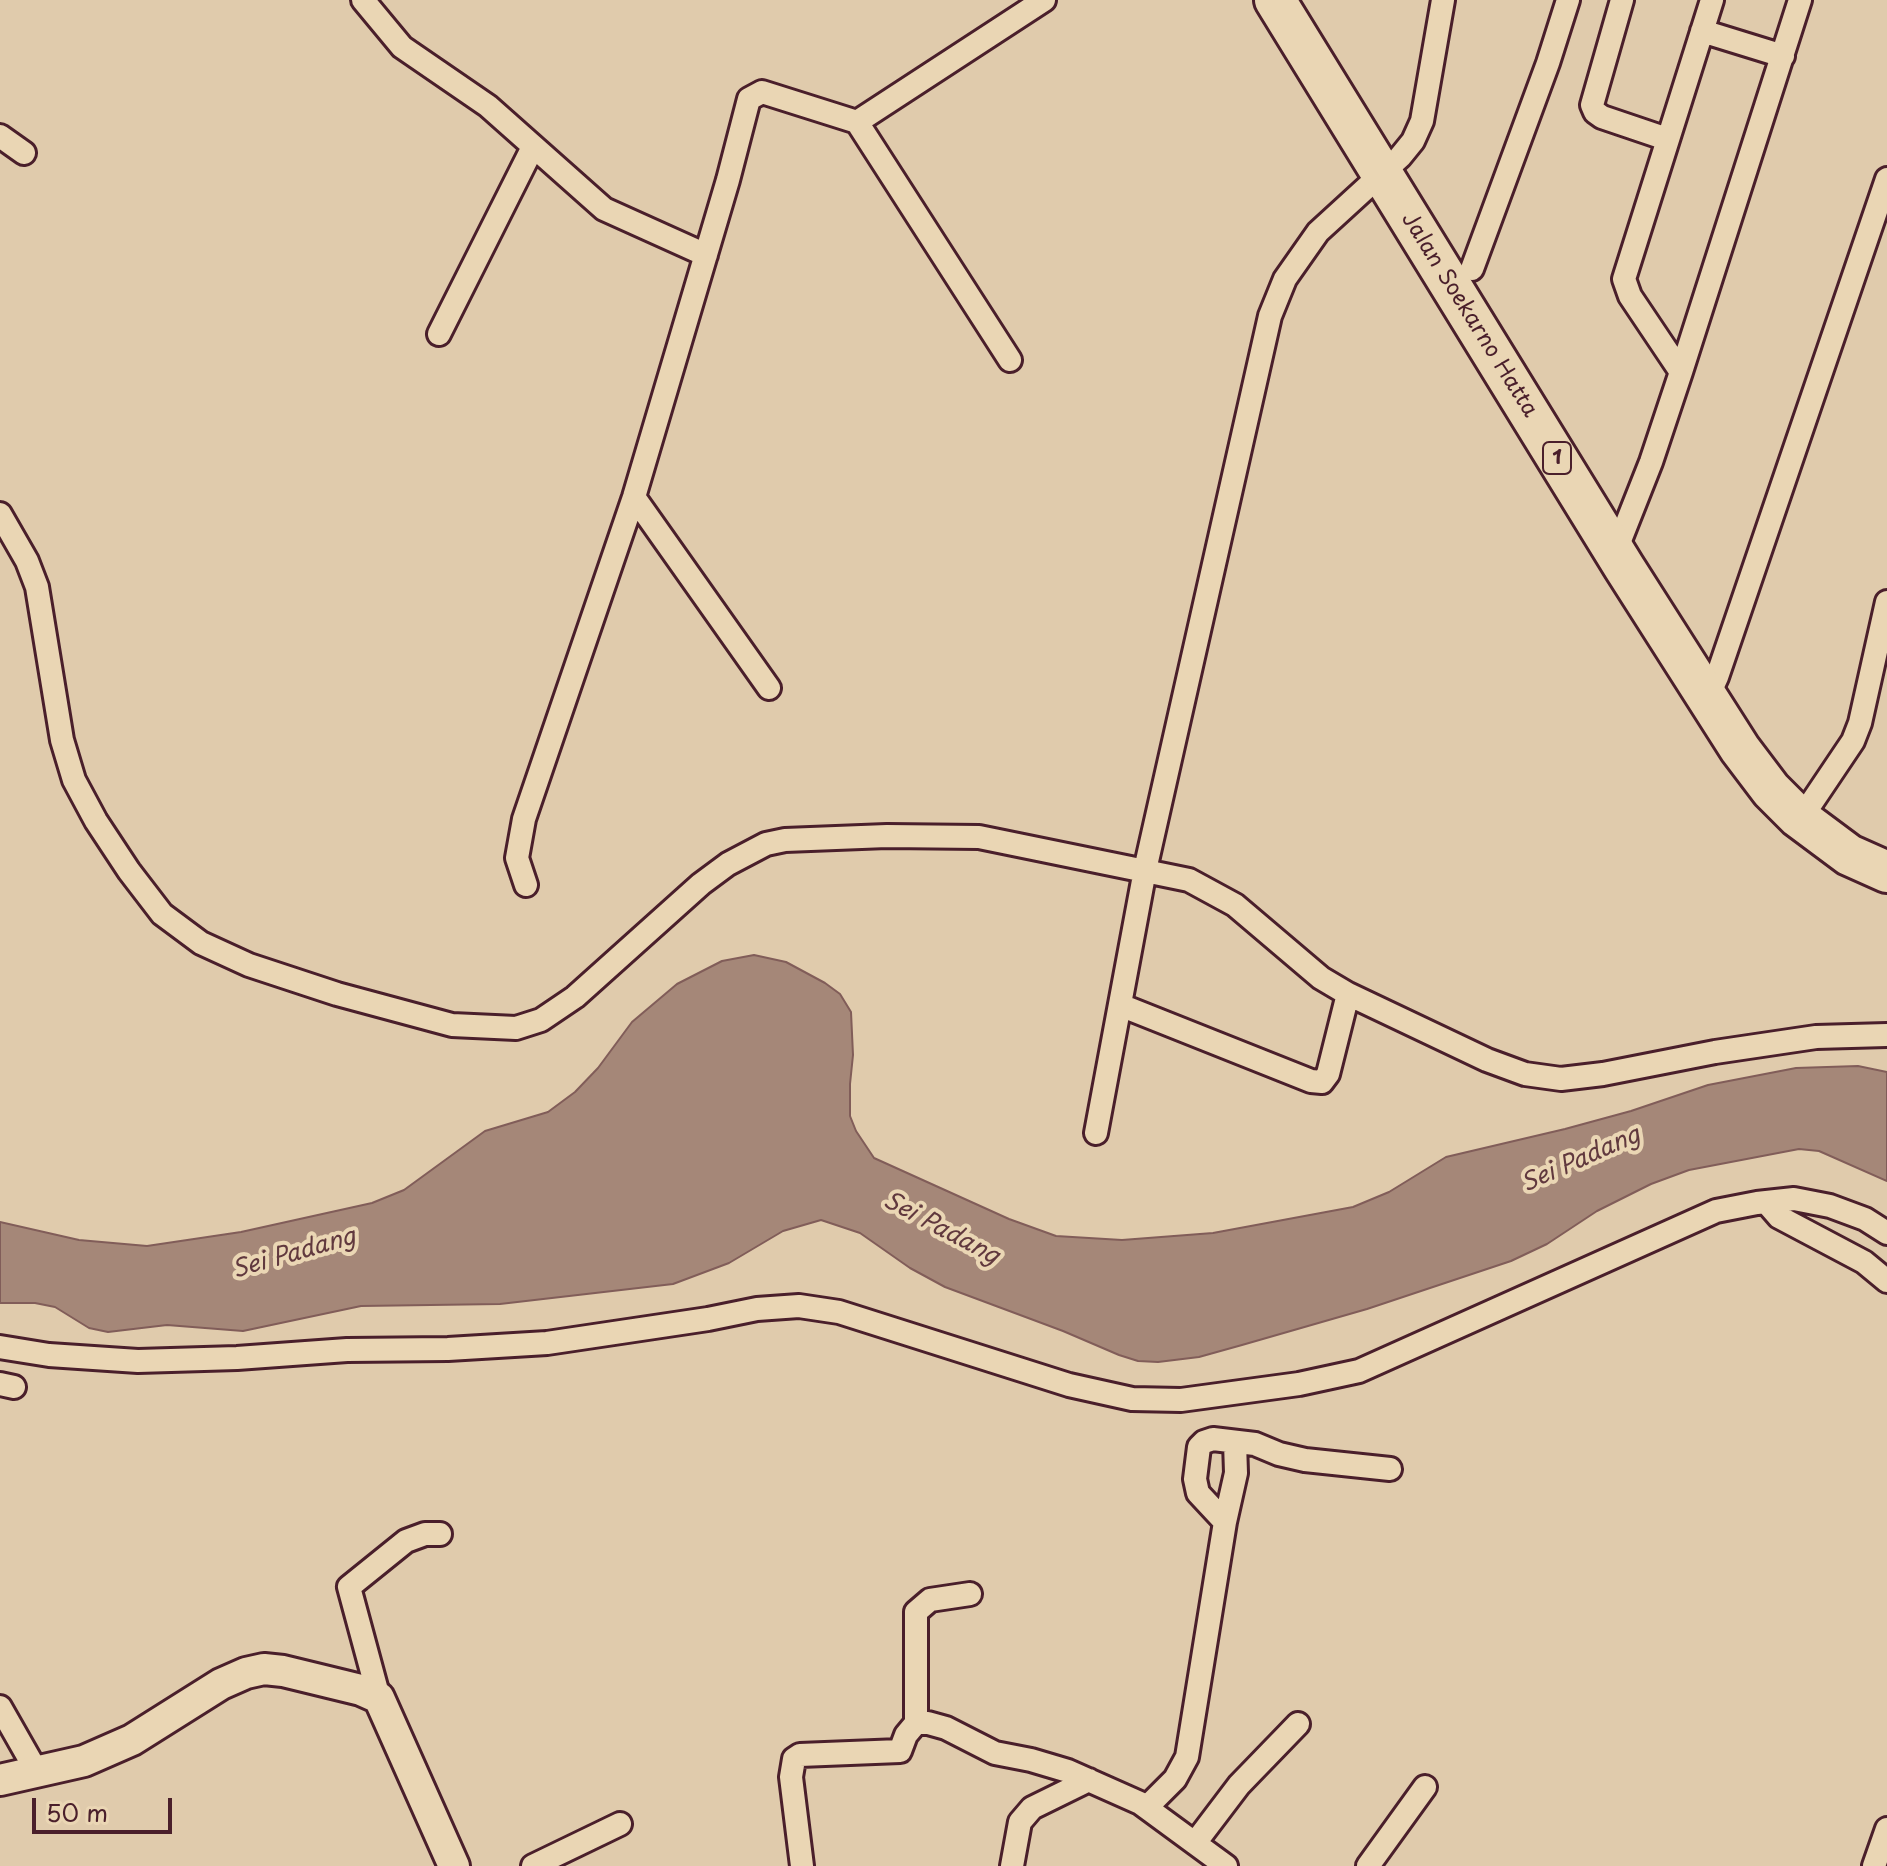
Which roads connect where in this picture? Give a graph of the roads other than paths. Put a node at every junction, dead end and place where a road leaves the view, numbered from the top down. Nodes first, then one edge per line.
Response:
1 (363, 0) edge
2 (1044, 0) edge
3 (1275, 0) edge
4 (1301, 0) edge
5 (1443, 0) edge
6 (1568, 0) edge
7 (1622, 0) edge
8 (1712, 0) edge
9 (1800, 0) edge
10 (1702, 31) junction
11 (1783, 56) junction
12 (857, 122) junction
13 (0, 136) edge
14 (1667, 139) junction
15 (533, 147) junction
16 (24, 153) dead end
17 (1391, 166) junction
18 (1887, 179) edge
19 (706, 255) junction
20 (1472, 269) junction
21 (439, 334) dead end
22 (1010, 360) dead end
23 (1681, 372) junction
24 (634, 497) junction
25 (0, 514) edge
26 (1620, 541) junction
27 (1887, 602) edge
28 (769, 688) dead end
29 (1712, 688) junction
30 (1812, 802) junction
31 (1887, 848) edge
32 (1145, 870) junction
33 (1887, 872) edge
34 (526, 885) dead end
35 (1348, 994) junction
36 (1120, 1005) junction
37 (1887, 1035) edge
38 (1096, 1133) dead end
39 (1766, 1202) junction
40 (1887, 1233) edge
41 (1887, 1281) edge
42 (0, 1347) edge
43 (1235, 1442) junction
44 (1390, 1469) dead end
45 (1225, 1522) junction
46 (440, 1534) dead end
47 (970, 1594) dead end
48 (379, 1698) junction
49 (0, 1707) edge
50 (916, 1723) junction
51 (1298, 1724) dead end
52 (37, 1772) junction
53 (0, 1780) edge
54 (1089, 1780) junction
55 (1425, 1787) dead end
56 (1147, 1807) junction
57 (620, 1824) dead end
58 (1887, 1829) edge
59 (1195, 1843) junction
60 (454, 1866) edge
61 (533, 1866) edge
62 (802, 1866) edge
63 (1012, 1866) edge
64 (1226, 1866) edge
65 (1368, 1866) edge
66 (1874, 1866) edge

1 - 15 street
2 - 12 street
3 - 17 highway, Jalan Soekarno Hatta / 1
4 - 17 highway, Jalan Soekarno Hatta / 1
5 - 17 street
6 - 20 street
7 - 14 street
8 - 10 street
9 - 11 street
10 - 11 street
10 - 14 street
11 - 23 street
12 - 19 street
12 - 22 street
13 - 16 street
14 - 23 street
15 - 19 street
15 - 21 street
17 - 20 highway, Jalan Soekarno Hatta / 1
17 - 26 highway, Jalan Soekarno Hatta / 1
17 - 32 street
18 - 29 street
19 - 24 street
20 - 26 highway, Jalan Soekarno Hatta / 1
23 - 26 street
24 - 28 street
24 - 34 street
25 - 32 street
26 - 29 highway, Jalan Soekarno Hatta / 1
27 - 30 street
29 - 30 highway, Jalan Soekarno Hatta / 1
29 - 33 highway, Jalan Soekarno Hatta / 1
30 - 31 highway, Jalan Soekarno Hatta / 1
32 - 35 street
32 - 36 street
35 - 36 street
35 - 37 street
36 - 38 street
39 - 40 street
39 - 41 street
39 - 42 street
43 - 44 street
43 - 45 street
43 - 45 street
45 - 56 street
46 - 48 street
47 - 50 street
48 - 52 street
48 - 60 street
49 - 52 street
50 - 54 street
50 - 62 street
51 - 59 street
52 - 53 street
54 - 56 street
54 - 63 street
55 - 65 street
56 - 59 street
57 - 61 street
58 - 66 street
59 - 64 street

